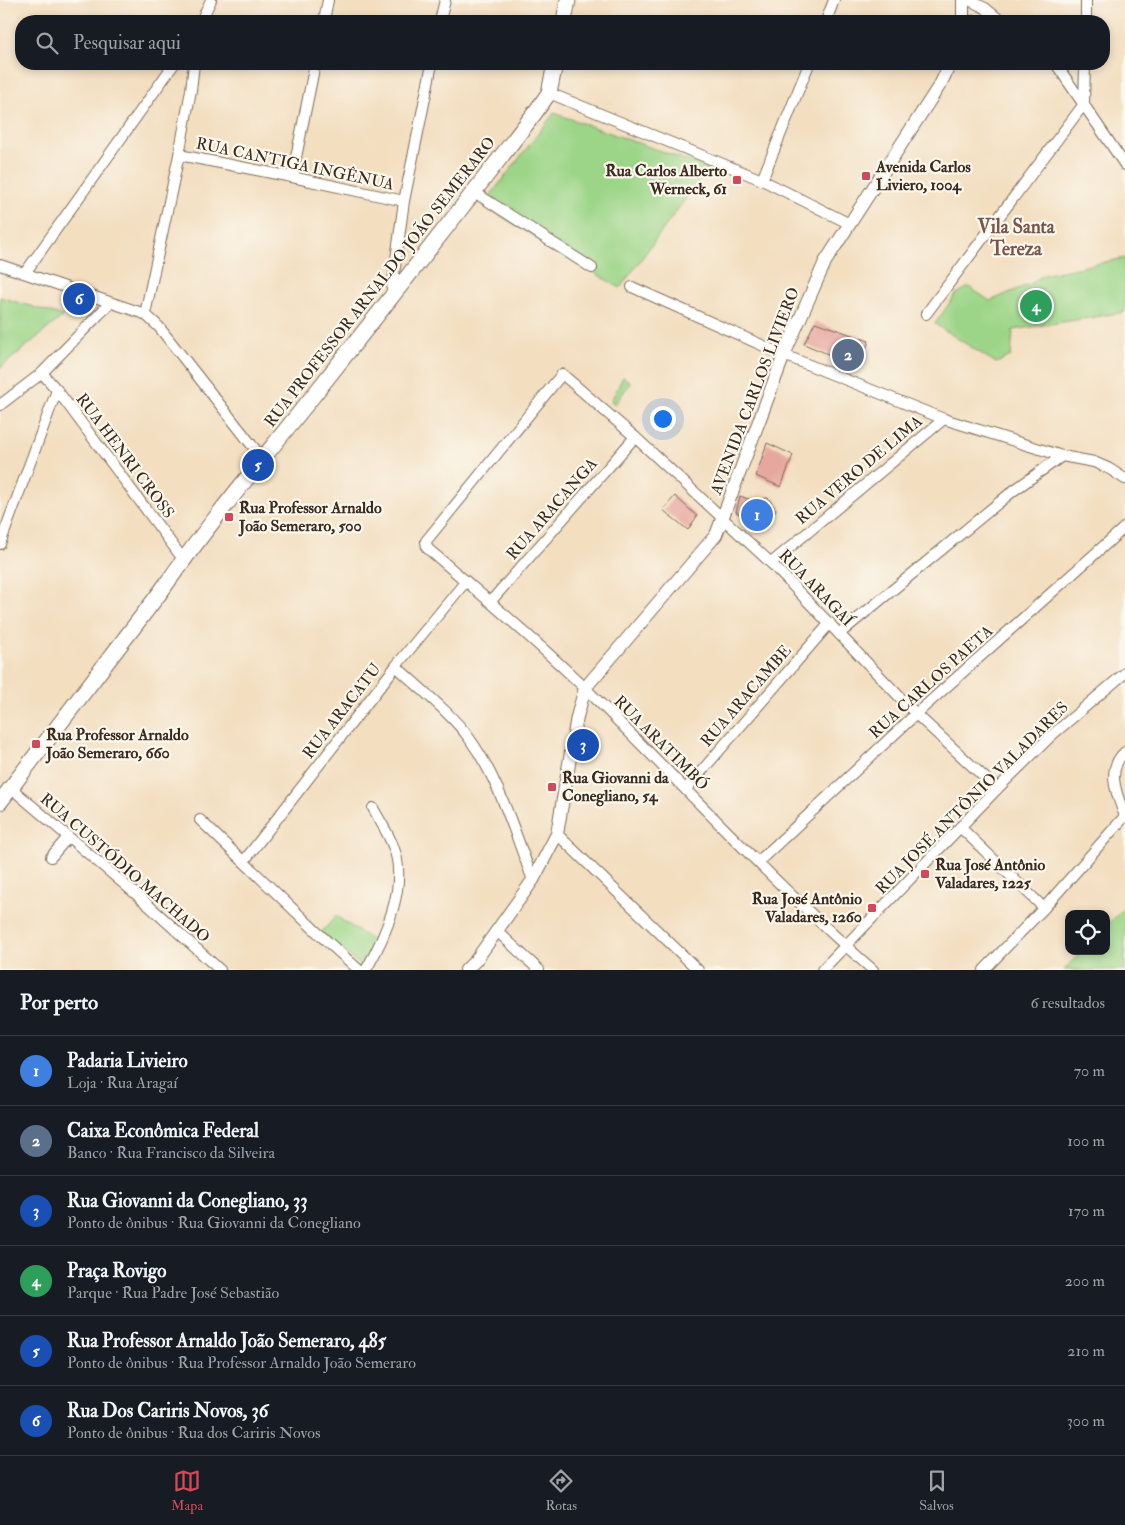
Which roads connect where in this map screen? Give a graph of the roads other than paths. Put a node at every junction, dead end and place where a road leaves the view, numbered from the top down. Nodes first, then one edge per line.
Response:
1 (211, 0) edge
2 (328, 0) edge
3 (445, 0) edge
4 (568, 0) edge
5 (834, 0) edge
6 (963, 0) edge
7 (969, 0) edge
8 (1086, 0) edge
9 (204, 15) edge
10 (325, 15) edge
11 (441, 15) edge
12 (565, 15) edge
13 (828, 15) edge
14 (963, 15) edge
15 (994, 15) edge
16 (1086, 15) edge
17 (170, 70) edge
18 (193, 70) edge
19 (314, 70) edge
20 (431, 70) edge
21 (554, 70) edge
22 (807, 70) edge
23 (947, 70) edge
24 (1060, 70) edge
25 (1085, 70) edge
26 (549, 93) junction
27 (1084, 104) junction
28 (179, 155) junction
29 (1125, 165) edge
30 (292, 177) junction
31 (762, 180) junction
32 (474, 192) junction
33 (404, 201) junction
34 (850, 224) junction
35 (0, 265) edge
36 (592, 268) dead end
37 (25, 273) junction
38 (632, 287) dead end
39 (391, 297) junction
40 (110, 304) junction
41 (145, 314) junction
42 (926, 314) dead end
43 (784, 355) junction
44 (42, 373) junction
45 (57, 390) junction
46 (0, 405) edge
47 (944, 419) junction
48 (635, 437) junction
49 (1062, 456) junction
50 (262, 458) junction
51 (1125, 479) edge
52 (723, 518) junction
53 (1125, 527) edge
54 (426, 541) joint
55 (0, 544) edge
56 (183, 559) junction
57 (771, 563) junction
58 (466, 581) junction
59 (491, 601) junction
60 (830, 623) junction
61 (839, 634) junction
62 (396, 666) junction
63 (1125, 672) edge
64 (585, 688) junction
65 (916, 714) junction
66 (1125, 752) edge
67 (11, 788) junction
68 (686, 789) junction
69 (997, 789) junction
70 (0, 802) edge
71 (373, 808) dead end
72 (1125, 816) edge
73 (200, 820) dead end
74 (960, 827) junction
75 (557, 834) junction
76 (68, 837) junction
77 (51, 857) dead end
78 (244, 861) junction
79 (759, 861) junction
80 (533, 880) junction
81 (1044, 908) junction
82 (497, 931) junction
83 (846, 946) junction
84 (220, 970) edge
85 (359, 970) edge
86 (366, 970) edge
87 (466, 970) edge
88 (539, 970) edge
89 (698, 970) edge
90 (822, 970) edge
91 (873, 970) edge
92 (984, 970) edge

1 - 9 street
2 - 10 street
3 - 11 street
4 - 12 main road
5 - 13 street
6 - 14 street
7 - 15 street
8 - 16 street
17 - 37 street
18 - 28 street
19 - 30 street
20 - 33 street
21 - 26 main road, RUA PROFESSOR ARNALDO JOÃO SEMERARO
22 - 31 street
23 - 34 street, AVENIDA CARLOS LIVIERO
24 - 27 street
25 - 27 street
26 - 31 street
26 - 32 main road, RUA PROFESSOR ARNALDO JOÃO SEMERARO
27 - 29 street
27 - 42 street
28 - 30 street, RUA CANTIGA INGÊNUA
28 - 41 street
30 - 33 street, RUA CANTIGA INGÊNUA
31 - 34 street
32 - 36 street
32 - 39 main road, RUA PROFESSOR ARNALDO JOÃO SEMERARO
33 - 39 street
34 - 43 street, AVENIDA CARLOS LIVIERO
35 - 37 street
37 - 40 street
38 - 43 street
39 - 50 main road, RUA PROFESSOR ARNALDO JOÃO SEMERARO
40 - 41 street
40 - 44 street
41 - 50 street
43 - 47 street
43 - 52 street, AVENIDA CARLOS LIVIERO
44 - 45 street, RUA HENRI CROSS
44 - 46 street
45 - 55 street
45 - 56 street, RUA HENRI CROSS
47 - 49 street
47 - 57 street, RUA VERO DE LIMA
48 - 52 street, RUA ARAGAÍ
48 - 54 street, RUA ARAGAÍ
48 - 59 street, RUA ARACANGA
49 - 51 street
49 - 61 street
50 - 56 main road, RUA PROFESSOR ARNALDO JOÃO SEMERARO
52 - 57 street, RUA ARAGAÍ
52 - 64 street, AVENIDA CARLOS LIVIERO
53 - 65 street, RUA CARLOS PAETA
54 - 58 street, RUA ARATIMBÓ
56 - 67 main road, RUA PROFESSOR ARNALDO JOÃO SEMERARO
57 - 60 street, RUA ARAGAÍ
58 - 59 street, RUA ARATIMBÓ
58 - 62 street, RUA ARACATU
59 - 64 street, RUA ARATIMBÓ
60 - 61 street, RUA ARAGAÍ
60 - 68 street, RUA ARACAMBE
61 - 65 street, RUA ARAGAÍ
62 - 78 street, RUA ARACATU
62 - 80 street
63 - 69 street, RUA JOSÉ ANTÔNIO VALADARES
64 - 68 street, RUA ARATIMBÓ
64 - 75 street
65 - 69 street, RUA ARAGAÍ
65 - 79 street, RUA CARLOS PAETA
66 - 72 street
67 - 70 main road, RUA PROFESSOR ARNALDO JOÃO SEMERARO
67 - 76 street, RUA CUSTÓDIO MACHADO
68 - 79 street, RUA ARATIMBÓ
69 - 74 street, RUA JOSÉ ANTÔNIO VALADARES
71 - 86 street
72 - 81 street
73 - 78 street
74 - 81 street
74 - 83 street, RUA JOSÉ ANTÔNIO VALADARES
75 - 80 street
75 - 89 street
76 - 77 street
76 - 84 street, RUA CUSTÓDIO MACHADO
78 - 85 street
79 - 83 street, RUA ARATIMBÓ
80 - 82 street
81 - 92 street
82 - 87 street
82 - 88 street
83 - 90 street, RUA JOSÉ ANTÔNIO VALADARES
83 - 91 street, RUA ARATIMBÓ

